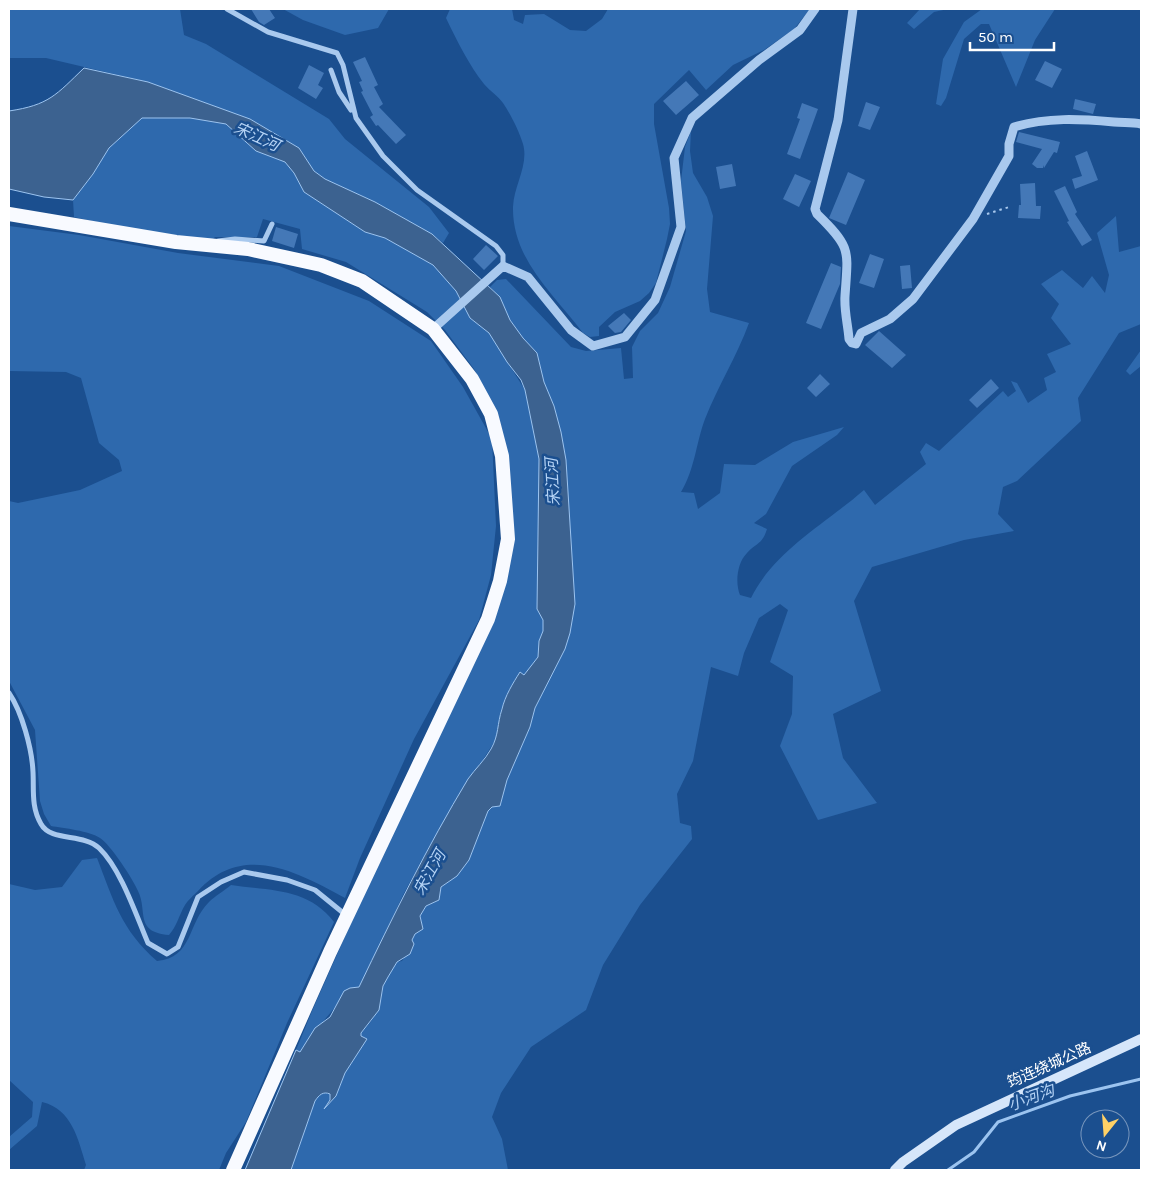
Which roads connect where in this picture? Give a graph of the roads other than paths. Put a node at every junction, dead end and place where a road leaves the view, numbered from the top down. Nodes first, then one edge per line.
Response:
1 (227, 9) edge
2 (816, 9) edge
3 (854, 9) edge
4 (331, 70) dead end
5 (355, 114) junction
6 (1141, 124) edge
7 (9, 214) edge
8 (272, 224) dead end
9 (211, 245) junction
10 (503, 266) junction
11 (433, 330) junction
12 (9, 693) edge
13 (347, 916) junction
14 (1141, 1039) edge
15 (233, 1170) edge
16 (895, 1170) edge

1 - 5 street
2 - 10 street
3 - 6 street
4 - 5 street
5 - 10 street
7 - 9 highway
8 - 9 street
9 - 11 highway
10 - 11 street
11 - 13 highway
12 - 13 street
13 - 15 highway
14 - 16 main road, 筠连绕城公路

